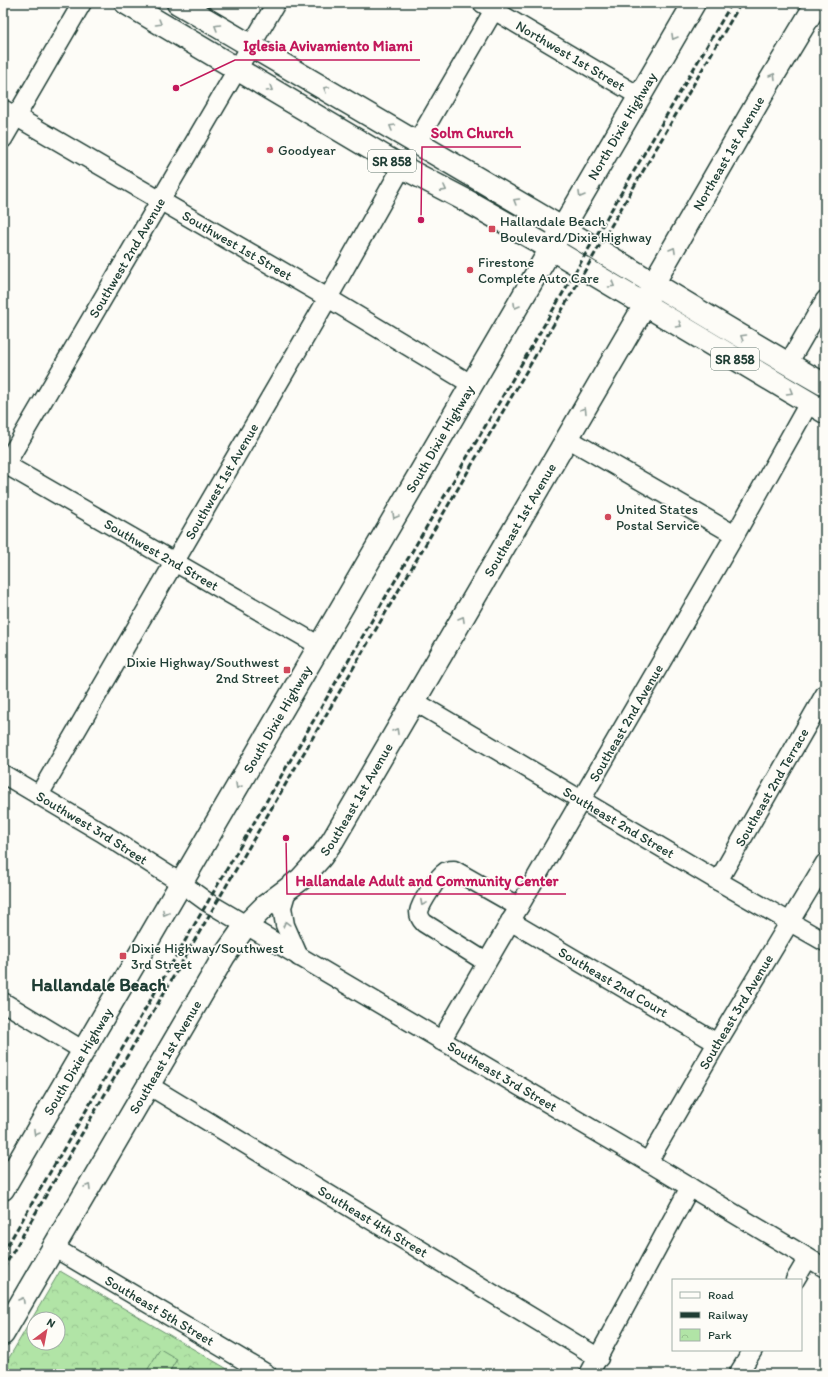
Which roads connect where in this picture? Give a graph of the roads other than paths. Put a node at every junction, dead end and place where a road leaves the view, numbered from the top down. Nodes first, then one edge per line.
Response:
1 (82, 3) edge
2 (126, 3) edge
3 (178, 3) edge
4 (276, 3) edge
5 (694, 3) edge
6 (817, 3) edge
7 (491, 5) edge
8 (251, 46) junction
9 (237, 69) junction
10 (639, 96) junction
11 (9, 113) edge
12 (3, 139) edge
13 (417, 142) junction
14 (402, 167) junction
15 (161, 200) junction
16 (562, 228) junction
17 (550, 248) junction
18 (653, 284) junction
19 (328, 298) junction
20 (825, 300) edge
21 (645, 305) junction
22 (788, 364) junction
23 (471, 384) junction
24 (825, 385) edge
25 (820, 406) edge
26 (567, 438) junction
27 (4, 466) edge
28 (735, 535) junction
29 (174, 561) junction
30 (320, 646) junction
31 (825, 694) edge
32 (414, 701) junction
33 (3, 774) edge
34 (39, 795) junction
35 (581, 799) junction
36 (825, 863) edge
37 (718, 881) junction
38 (181, 883) junction
39 (288, 890) junction
40 (514, 914) junction
41 (790, 922) junction
42 (246, 926) junction
43 (825, 942) edge
44 (299, 957) junction
45 (486, 962) junction
46 (3, 1002) edge
47 (441, 1041) junction
48 (717, 1043) junction
49 (84, 1051) junction
50 (148, 1085) junction
51 (648, 1162) junction
52 (690, 1187) junction
53 (3, 1189) edge
54 (52, 1247) junction
55 (808, 1258) junction
56 (825, 1268) edge
57 (796, 1279) edge
58 (3, 1334) edge
59 (752, 1351) edge
60 (599, 1358) junction
61 (268, 1374) edge
62 (589, 1374) edge
63 (738, 1374) edge

1 - 11 street
2 -> 9 main road, SR 858
8 -> 3 main road, SR 858
4 - 8 street, Southwest 2nd Avenue
5 -> 10 main road, North Dixie Highway
18 -> 6 main road, Northeast 1st Avenue
7 - 10 street, Northwest 1st Street
7 - 13 street
8 - 9 street, Southwest 2nd Avenue
13 -> 8 main road, SR 858
9 -> 14 main road, SR 858
9 - 15 street, Southwest 2nd Avenue
10 -> 16 main road, North Dixie Highway
11 - 12 street
11 - 15 street, Southwest 1st Street
16 -> 13 main road, SR 858
14 -> 17 main road, SR 858
14 - 19 street, Southwest 1st Avenue
15 - 19 street, Southwest 1st Street
15 - 27 street, Southwest 2nd Avenue
16 - 17 main road, North Dixie Highway
16 - 18 main road, SR 858
17 -> 21 main road, SR 858
17 -> 23 main road, South Dixie Highway
18 - 21 main road, Northeast 1st Avenue
22 -> 18 main road, SR 858
19 - 23 street, Southwest 1st Street
19 - 29 street, Southwest 1st Avenue
20 - 22 street
21 -> 25 main road, SR 858
26 -> 21 main road, Southeast 1st Avenue
22 - 24 main road, SR 858
23 -> 30 main road, South Dixie Highway
25 - 28 street, Southeast 2nd Avenue
26 - 28 street
32 -> 26 main road, Southeast 1st Avenue
27 - 29 street, Southwest 2nd Street
28 - 35 street, Southeast 2nd Avenue
29 - 30 street, Southwest 2nd Street
29 - 34 street, Southwest 1st Avenue
30 -> 38 main road, South Dixie Highway
31 - 37 street, Southeast 2nd Terrace
32 - 35 street, Southeast 2nd Street
39 -> 32 main road, Southeast 1st Avenue
33 - 34 street, Southwest 3rd Street
34 - 38 street, Southwest 3rd Street
35 - 37 street, Southeast 2nd Street
35 - 40 street, Southeast 2nd Avenue
36 - 41 street, Southeast 3rd Avenue
37 - 41 street, Southeast 2nd Street
38 - 42 street, Southeast 3rd Street
38 -> 49 main road, South Dixie Highway
39 - 42 main road, Southeast 1st Avenue
44 -> 39 street
40 - 45 street, Southeast 2nd Avenue
40 -> 45 street, Southeast 2nd Court
40 - 48 street, Southeast 2nd Court
41 - 43 street, Southeast 2nd Street
41 - 48 street, Southeast 3rd Avenue
42 - 44 street, Southeast 3rd Street
42 - 50 main road, Southeast 1st Avenue
44 - 47 street, Southeast 3rd Street
45 - 47 street, Southeast 2nd Avenue
46 - 49 street
47 - 51 street, Southeast 3rd Street
48 - 51 street, Southeast 3rd Avenue
49 -> 53 main road, South Dixie Highway
54 -> 50 main road, Southeast 1st Avenue
50 - 60 street, Southeast 4th Street
51 - 52 street, Southeast 3rd Street
52 - 55 street, Southeast 3rd Street
52 - 60 street
58 -> 54 main road, Southeast 1st Avenue
54 - 61 street, Southeast 5th Street
55 - 56 street, Southeast 3rd Street
55 - 57 street
59 - 63 street
60 - 62 street

